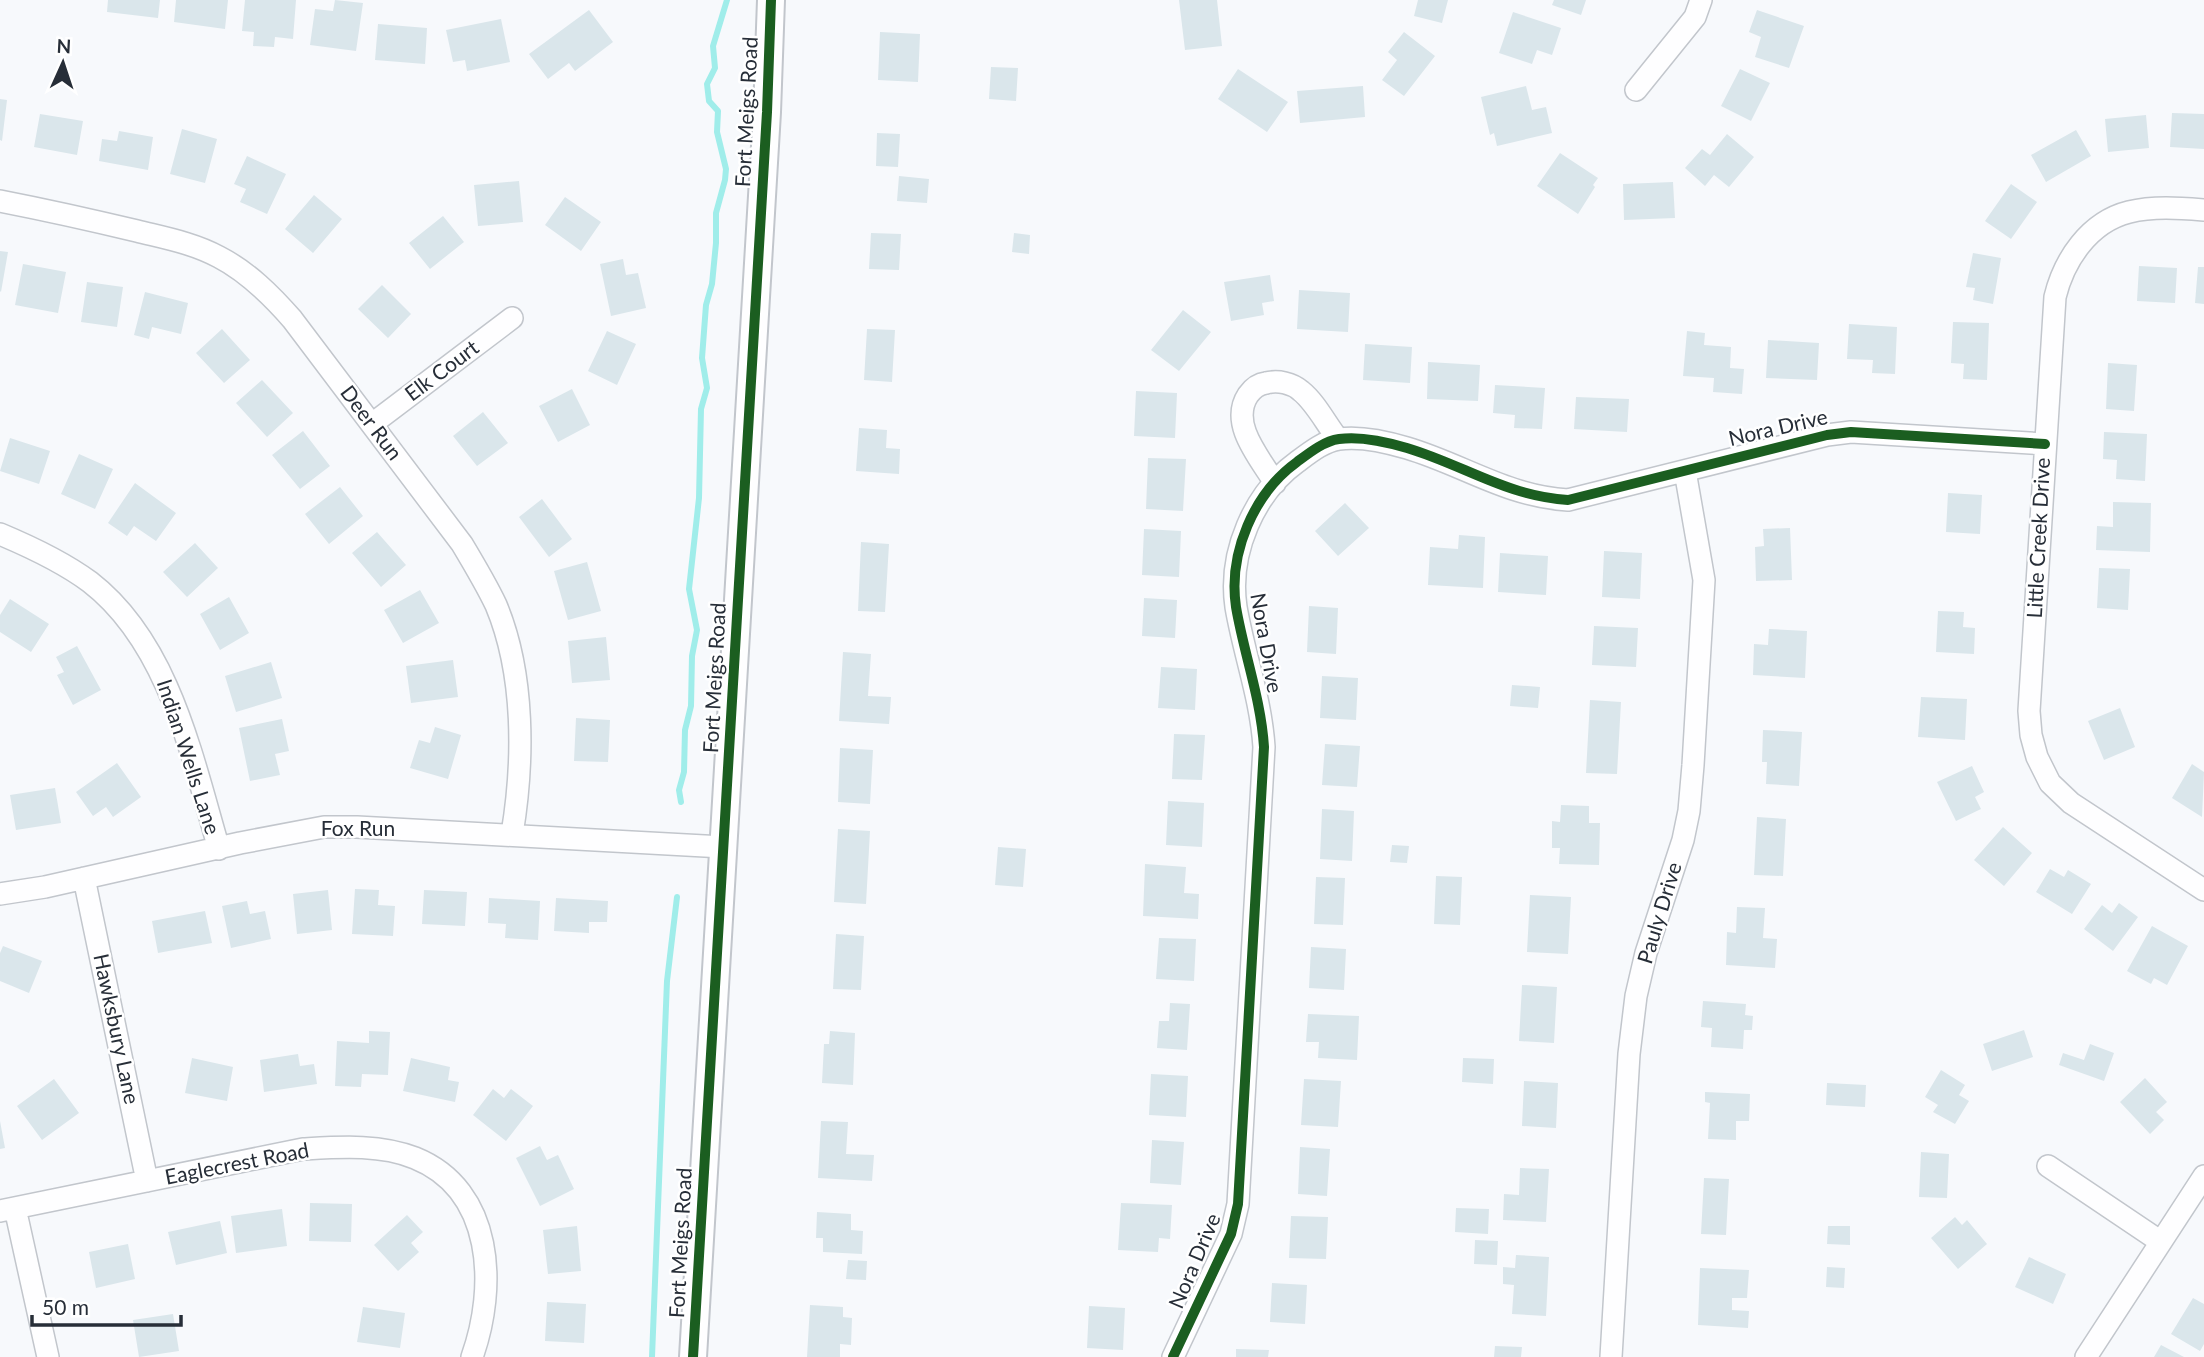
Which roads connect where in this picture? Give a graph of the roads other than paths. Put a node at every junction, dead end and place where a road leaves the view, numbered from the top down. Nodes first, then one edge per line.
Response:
1 (771, 0) edge
2 (1701, 0) edge
3 (1636, 90) dead end
4 (0, 201) edge
5 (2204, 210) edge
6 (512, 318) dead end
7 (373, 424) junction
8 (1338, 439) junction
9 (2045, 444) junction
10 (1685, 471) junction
11 (1275, 483) junction
12 (0, 534) edge
13 (512, 834) junction
14 (723, 846) junction
15 (219, 849) junction
16 (84, 878) junction
17 (2204, 890) edge
18 (0, 894) edge
19 (2048, 1166) dead end
20 (2204, 1176) edge
21 (147, 1181) junction
22 (8, 1209) edge
23 (2161, 1242) junction
24 (48, 1357) edge
25 (472, 1357) edge
26 (693, 1357) edge
27 (1173, 1357) edge
28 (1611, 1357) edge
29 (2086, 1357) edge

1 - 14 street, Fort Meigs Road
2 - 3 street
4 - 7 street, Deer Run
5 - 9 street, Little Creek Drive
6 - 7 street, Elk Court
7 - 13 street, Deer Run
8 - 10 street, Nora Drive
8 - 11 street, Nora Drive
8 - 11 street
9 - 10 street, Nora Drive
9 - 17 street, Little Creek Drive
10 - 28 street, Pauly Drive
11 - 27 street, Nora Drive
12 - 15 street, Indian Wells Lane
13 - 14 street, Fox Run
13 - 15 street, Fox Run
14 - 26 street, Fort Meigs Road
15 - 16 street, Fox Run
16 - 18 street, Fox Run
16 - 21 street, Hawksbury Lane
19 - 23 street
20 - 23 street
21 - 22 street, Eaglecrest Road
21 - 25 street, Eaglecrest Road
22 - 24 street
23 - 29 street

